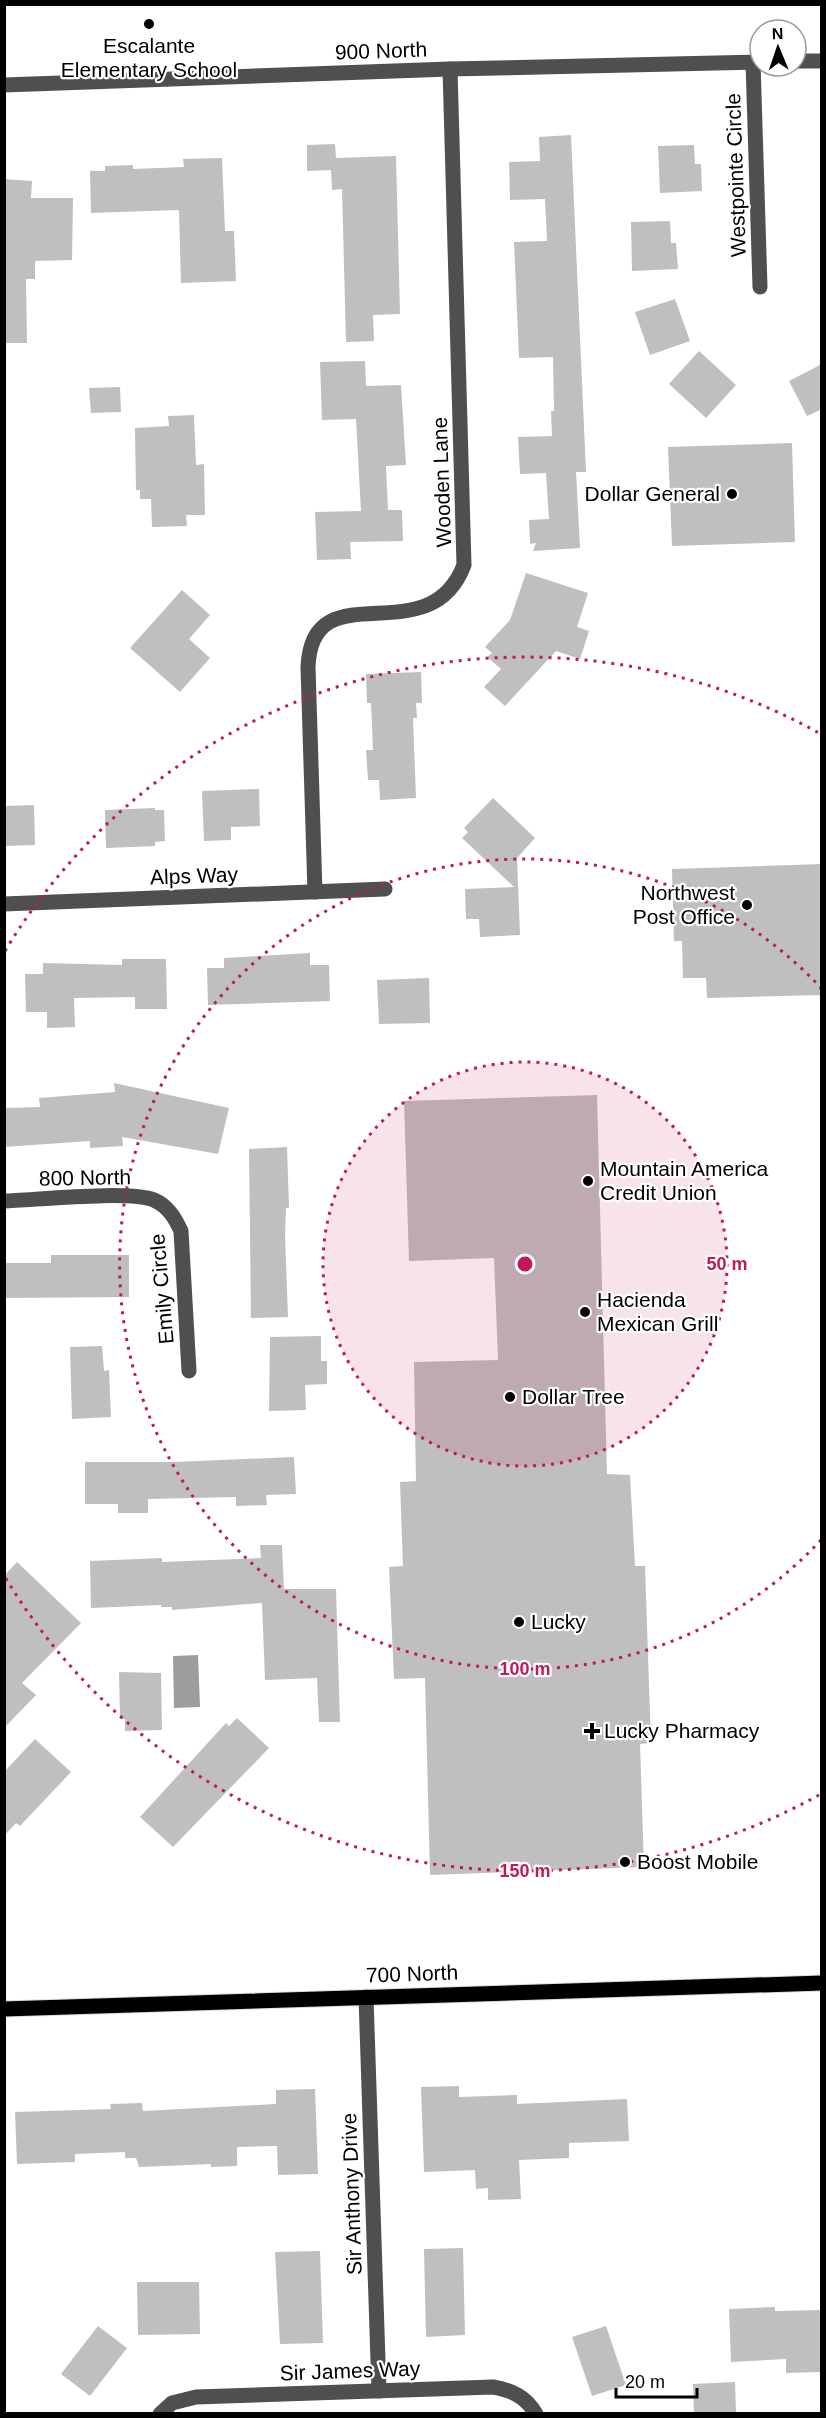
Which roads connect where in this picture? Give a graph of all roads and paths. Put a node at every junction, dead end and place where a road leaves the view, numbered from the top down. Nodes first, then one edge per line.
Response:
1 (748, 62) edge
2 (450, 69) junction
3 (756, 78) edge
4 (4, 85) edge
5 (760, 287) dead end
6 (385, 889) dead end
7 (315, 892) junction
8 (4, 904) edge
9 (4, 1201) edge
10 (165, 1206) joint
11 (189, 1371) dead end
12 (822, 1983) edge
13 (366, 1996) junction
14 (4, 2009) edge
15 (379, 2391) junction
16 (160, 2414) edge
17 (536, 2414) edge

1 - 2 street, 900 North
2 - 4 street, 900 North
2 - 7 street, Wooden Lane
3 - 5 street, Westpointe Circle
6 - 7 street, Alps Way
7 - 8 street, Alps Way
9 - 10 street, 800 North
10 - 11 street, Emily Circle
12 - 13 main road, 700 North
13 - 14 main road, 700 North
13 - 15 street, Sir Anthony Drive
15 - 16 street, Sir James Way
15 - 17 street, Sir James Way

